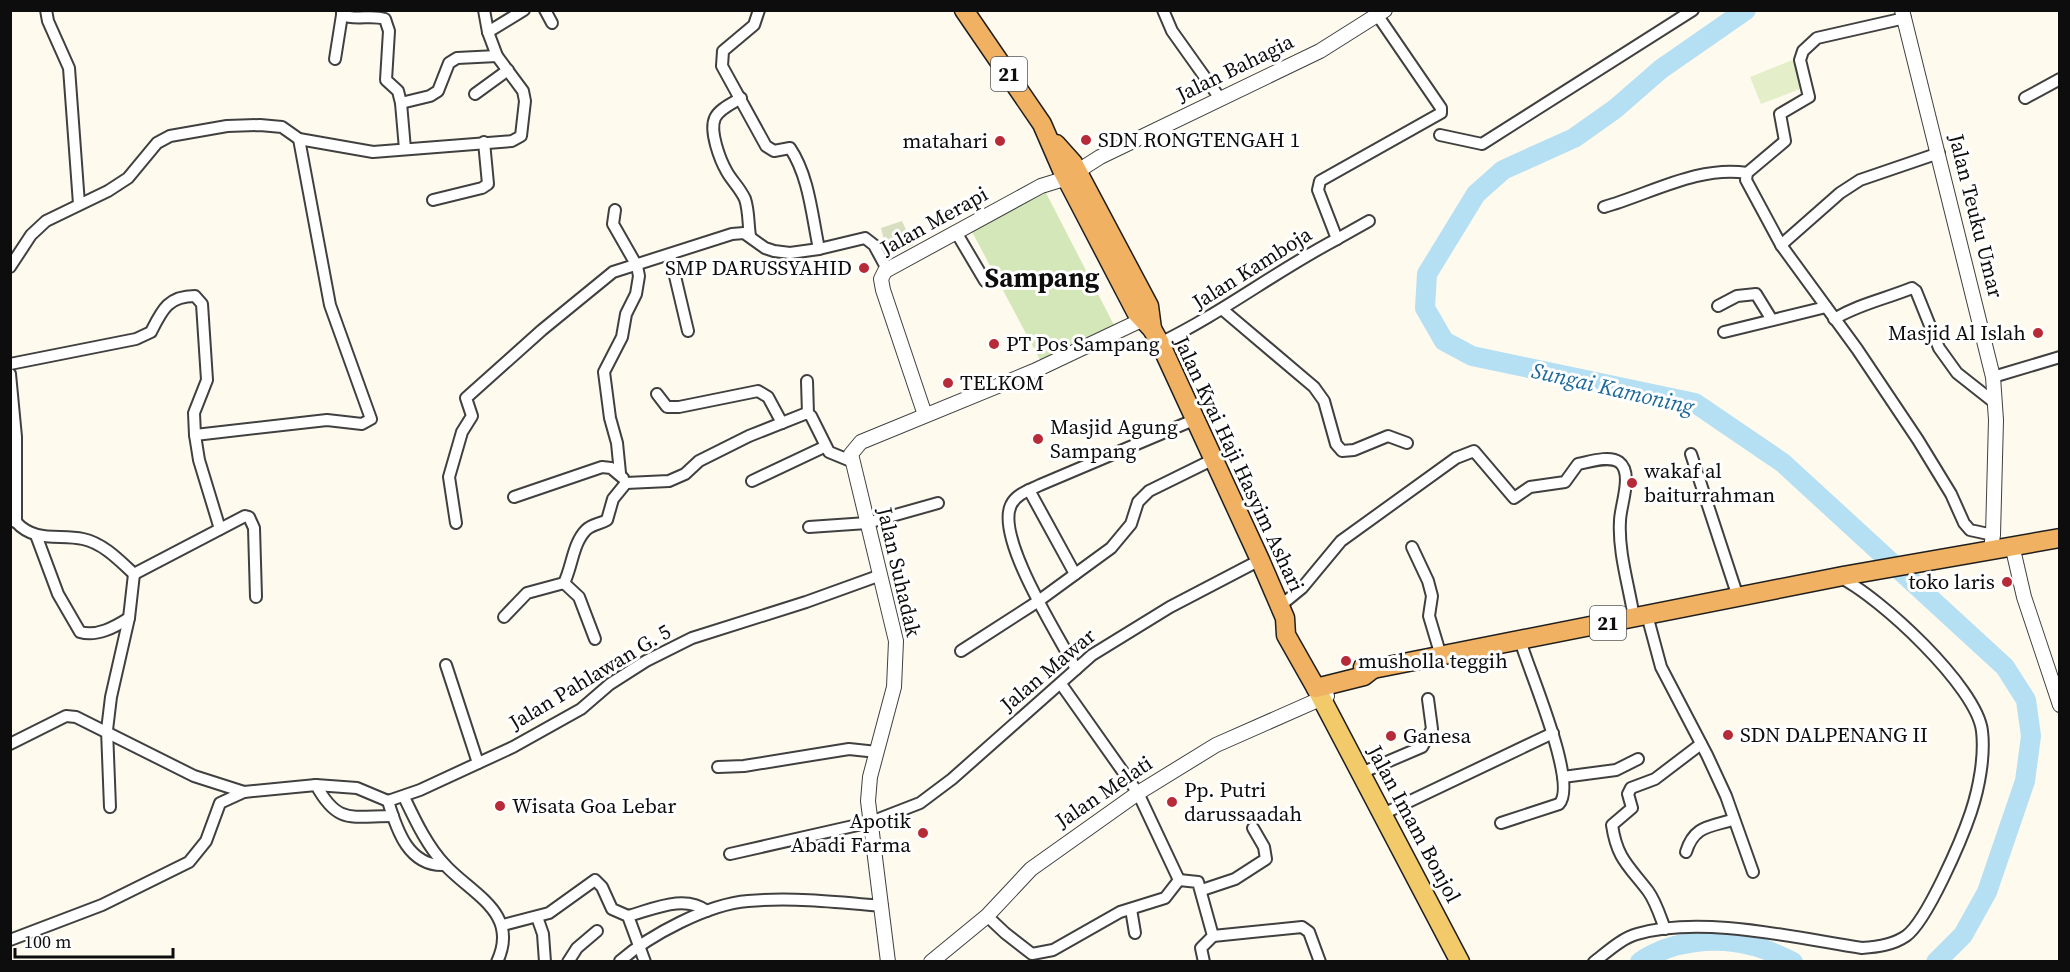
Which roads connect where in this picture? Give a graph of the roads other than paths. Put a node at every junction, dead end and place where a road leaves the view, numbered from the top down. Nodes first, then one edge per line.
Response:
1 (46, 10) edge
2 (484, 10) edge
3 (525, 10) edge
4 (545, 10) edge
5 (759, 10) edge
6 (964, 10) edge
7 (1162, 10) edge
8 (1693, 10) edge
9 (342, 13) edge
10 (1382, 13) edge
11 (1904, 14) edge
12 (552, 23) dead end
13 (488, 32) junction
14 (497, 56) junction
15 (335, 59) dead end
16 (508, 70) junction
17 (2060, 79) edge
18 (475, 94) dead end
19 (1219, 97) junction
20 (2025, 98) dead end
21 (741, 99) junction
22 (402, 103) junction
23 (1440, 135) dead end
24 (299, 139) junction
25 (484, 142) junction
26 (405, 149) junction
27 (1939, 153) junction
28 (1070, 171) junction
29 (1747, 173) junction
30 (433, 200) dead end
31 (79, 204) junction
32 (1604, 207) dead end
33 (615, 210) dead end
34 (1370, 221) dead end
35 (956, 232) junction
36 (750, 236) junction
37 (1337, 239) junction
38 (1781, 245) junction
39 (819, 249) junction
40 (670, 255) junction
41 (637, 266) junction
42 (10, 267) edge
43 (887, 269) junction
44 (985, 281) dead end
45 (1718, 306) dead end
46 (1826, 307) junction
47 (1223, 310) junction
48 (1834, 319) junction
49 (1772, 320) junction
50 (1151, 327) junction
51 (688, 332) dead end
52 (1724, 332) dead end
53 (2060, 357) edge
54 (10, 363) edge
55 (10, 374) edge
56 (1993, 377) junction
57 (807, 381) dead end
58 (657, 394) dead end
59 (1995, 403) junction
60 (808, 414) junction
61 (925, 415) junction
62 (1196, 419) junction
63 (782, 423) junction
64 (195, 435) junction
65 (1407, 443) dead end
66 (824, 447) junction
67 (1691, 454) dead end
68 (1214, 459) junction
69 (851, 461) junction
70 (620, 473) junction
71 (752, 481) dead end
72 (626, 483) junction
73 (1029, 490) junction
74 (514, 497) dead end
75 (938, 503) dead end
76 (13, 521) edge
77 (456, 523) dead end
78 (867, 523) junction
79 (809, 527) dead end
80 (220, 529) junction
81 (36, 535) junction
82 (2060, 538) edge
83 (1992, 542) junction
84 (2012, 545) junction
85 (1412, 547) dead end
86 (1260, 560) junction
87 (134, 574) junction
88 (1075, 574) junction
89 (878, 576) junction
90 (1840, 576) junction
91 (564, 583) junction
92 (256, 597) dead end
93 (1738, 597) junction
94 (1037, 602) junction
95 (1282, 612) junction
96 (1641, 616) junction
97 (504, 617) dead end
98 (129, 618) junction
99 (595, 639) dead end
100 (1520, 640) junction
101 (961, 651) dead end
102 (1441, 656) junction
103 (446, 666) dead end
104 (1076, 669) junction
105 (1061, 684) junction
106 (1323, 689) junction
107 (1428, 699) dead end
108 (2060, 705) edge
109 (106, 730) junction
110 (1553, 733) junction
111 (10, 744) edge
112 (1701, 744) junction
113 (877, 752) junction
114 (1638, 759) dead end
115 (478, 763) junction
116 (718, 767) dead end
117 (1361, 773) junction
118 (1563, 777) junction
119 (316, 785) junction
120 (244, 792) junction
121 (1138, 793) junction
122 (396, 799) junction
123 (111, 807) dead end
124 (1383, 813) junction
125 (393, 816) junction
126 (1732, 820) junction
127 (871, 822) junction
128 (1501, 823) dead end
129 (1254, 828) dead end
130 (1686, 852) dead end
131 (730, 854) dead end
132 (445, 865) junction
133 (1753, 872) dead end
134 (1179, 880) junction
135 (1202, 890) junction
136 (882, 906) junction
137 (1131, 909) junction
138 (707, 911) junction
139 (628, 916) junction
140 (987, 916) junction
141 (537, 917) junction
142 (503, 925) junction
143 (1665, 929) junction
144 (597, 931) dead end
145 (1135, 933) dead end
146 (1213, 936) junction
147 (10, 940) edge
148 (639, 945) junction
149 (1034, 958) edge
150 (620, 961) edge
151 (497, 962) edge
152 (544, 962) edge
153 (568, 962) edge
154 (645, 962) edge
155 (888, 962) edge
156 (931, 962) edge
157 (1204, 962) edge
158 (1320, 962) edge
159 (1460, 962) edge
160 (1594, 962) edge

1 - 31 street
2 - 13 street
3 - 13 street
4 - 12 street
5 - 21 street
6 - 28 highway, 21
7 - 19 street
8 - 23 street
9 - 15 street
9 - 22 street
10 - 19 street, Jalan Bahagia
10 - 37 street, Jalan Kamboja
11 - 27 street, Jalan Teuku Umar
11 - 29 street
13 - 14 street
14 - 16 street
14 - 22 street
16 - 18 street
16 - 25 street
17 - 20 street
19 - 28 street, Jalan Bahagia
21 - 36 street
21 - 39 street
22 - 26 street
24 - 26 street
24 - 31 street
24 - 64 street
25 - 26 street
25 - 30 street
27 - 38 street
27 - 56 street, Jalan Teuku Umar
28 - 35 street, Jalan Merapi
28 - 50 highway, Jalan Kyai Haji Hasyim Ashari / 21
29 - 32 street
29 - 38 street
31 - 42 street
33 - 41 street
34 - 37 street
35 - 43 street, Jalan Merapi
35 - 44 street
36 - 39 street
36 - 40 street
37 - 47 street, Jalan Kamboja
38 - 46 street
39 - 43 street
40 - 41 street
40 - 51 street
41 - 70 street
41 - 77 street
43 - 61 street, Jalan Merapi
45 - 49 street
46 - 48 street
46 - 49 street
47 - 50 street, Jalan Kamboja
47 - 65 street
48 - 59 street
48 - 83 street
49 - 52 street
50 - 61 street
50 - 62 highway, Jalan Kyai Haji Hasyim Ashari / 21
53 - 56 street
54 - 64 street
55 - 76 street
56 - 59 street, Jalan Teuku Umar
57 - 60 street
58 - 63 street
59 - 83 street, Jalan Teuku Umar
60 - 63 street
60 - 66 street
61 - 69 street
62 - 68 highway, Jalan Kyai Haji Hasyim Ashari / 21
62 - 73 street
63 - 72 street
64 - 80 street
66 - 69 street
66 - 71 street
67 - 93 street
68 - 86 highway, Jalan Kyai Haji Hasyim Ashari / 21
68 - 88 street
69 - 78 street, Jalan Suhadak
70 - 72 street
70 - 74 street
72 - 91 street
73 - 88 street
73 - 94 street
75 - 78 street
76 - 81 street
78 - 79 street
78 - 89 street, Jalan Suhadak
80 - 87 street
80 - 92 street
81 - 87 street
81 - 98 street
82 - 84 highway, 21
83 - 84 highway, 21
83 - 90 highway, 21
84 - 108 street
85 - 102 street
86 - 95 highway, Jalan Kyai Haji Hasyim Ashari / 21
86 - 104 street, Jalan Mawar
87 - 98 street
88 - 94 street
89 - 113 street, Jalan Suhadak
89 - 115 street, Jalan Pahlawan G. 5
90 - 93 highway, 21
90 - 143 street
91 - 97 street
91 - 99 street
93 - 96 highway, 21
94 - 101 street
94 - 104 street
95 - 96 street
95 - 106 highway, Jalan Kyai Haji Hasyim Ashari / 21
96 - 100 highway, 21
96 - 112 street
98 - 109 street
100 - 102 highway, 21
100 - 110 street
102 - 106 highway, 21
103 - 115 street
104 - 105 street, Jalan Mawar
105 - 121 street
105 - 127 street, Jalan Mawar
106 - 117 main road, Jalan Imam Bonjol
106 - 121 street, Jalan Melati
107 - 117 street
109 - 111 street
109 - 120 street
109 - 123 street
110 - 118 street
110 - 124 street
112 - 126 street
112 - 143 street
113 - 116 street
113 - 127 street, Jalan Suhadak
114 - 118 street
115 - 122 street, Jalan Pahlawan G. 5
117 - 124 main road, Jalan Imam Bonjol
118 - 128 street
119 - 120 street
119 - 122 street
119 - 125 street
120 - 147 street
121 - 134 street
121 - 140 street, Jalan Melati
122 - 125 street
122 - 132 street
124 - 159 main road, Jalan Imam Bonjol
125 - 132 street
126 - 130 street
126 - 133 street
127 - 131 street, Jalan Mawar
127 - 136 street, Jalan Suhadak
129 - 135 street
132 - 142 street
134 - 135 street
134 - 137 street
135 - 146 street
136 - 138 street
136 - 155 street, Jalan Suhadak
137 - 145 street
137 - 149 street
138 - 139 street
138 - 148 street
139 - 141 street
139 - 148 street
140 - 149 street
140 - 156 street, Jalan Melati
141 - 142 street
141 - 152 street
142 - 151 street
143 - 160 street
144 - 153 street
146 - 157 street
146 - 158 street
148 - 150 street
148 - 154 street

